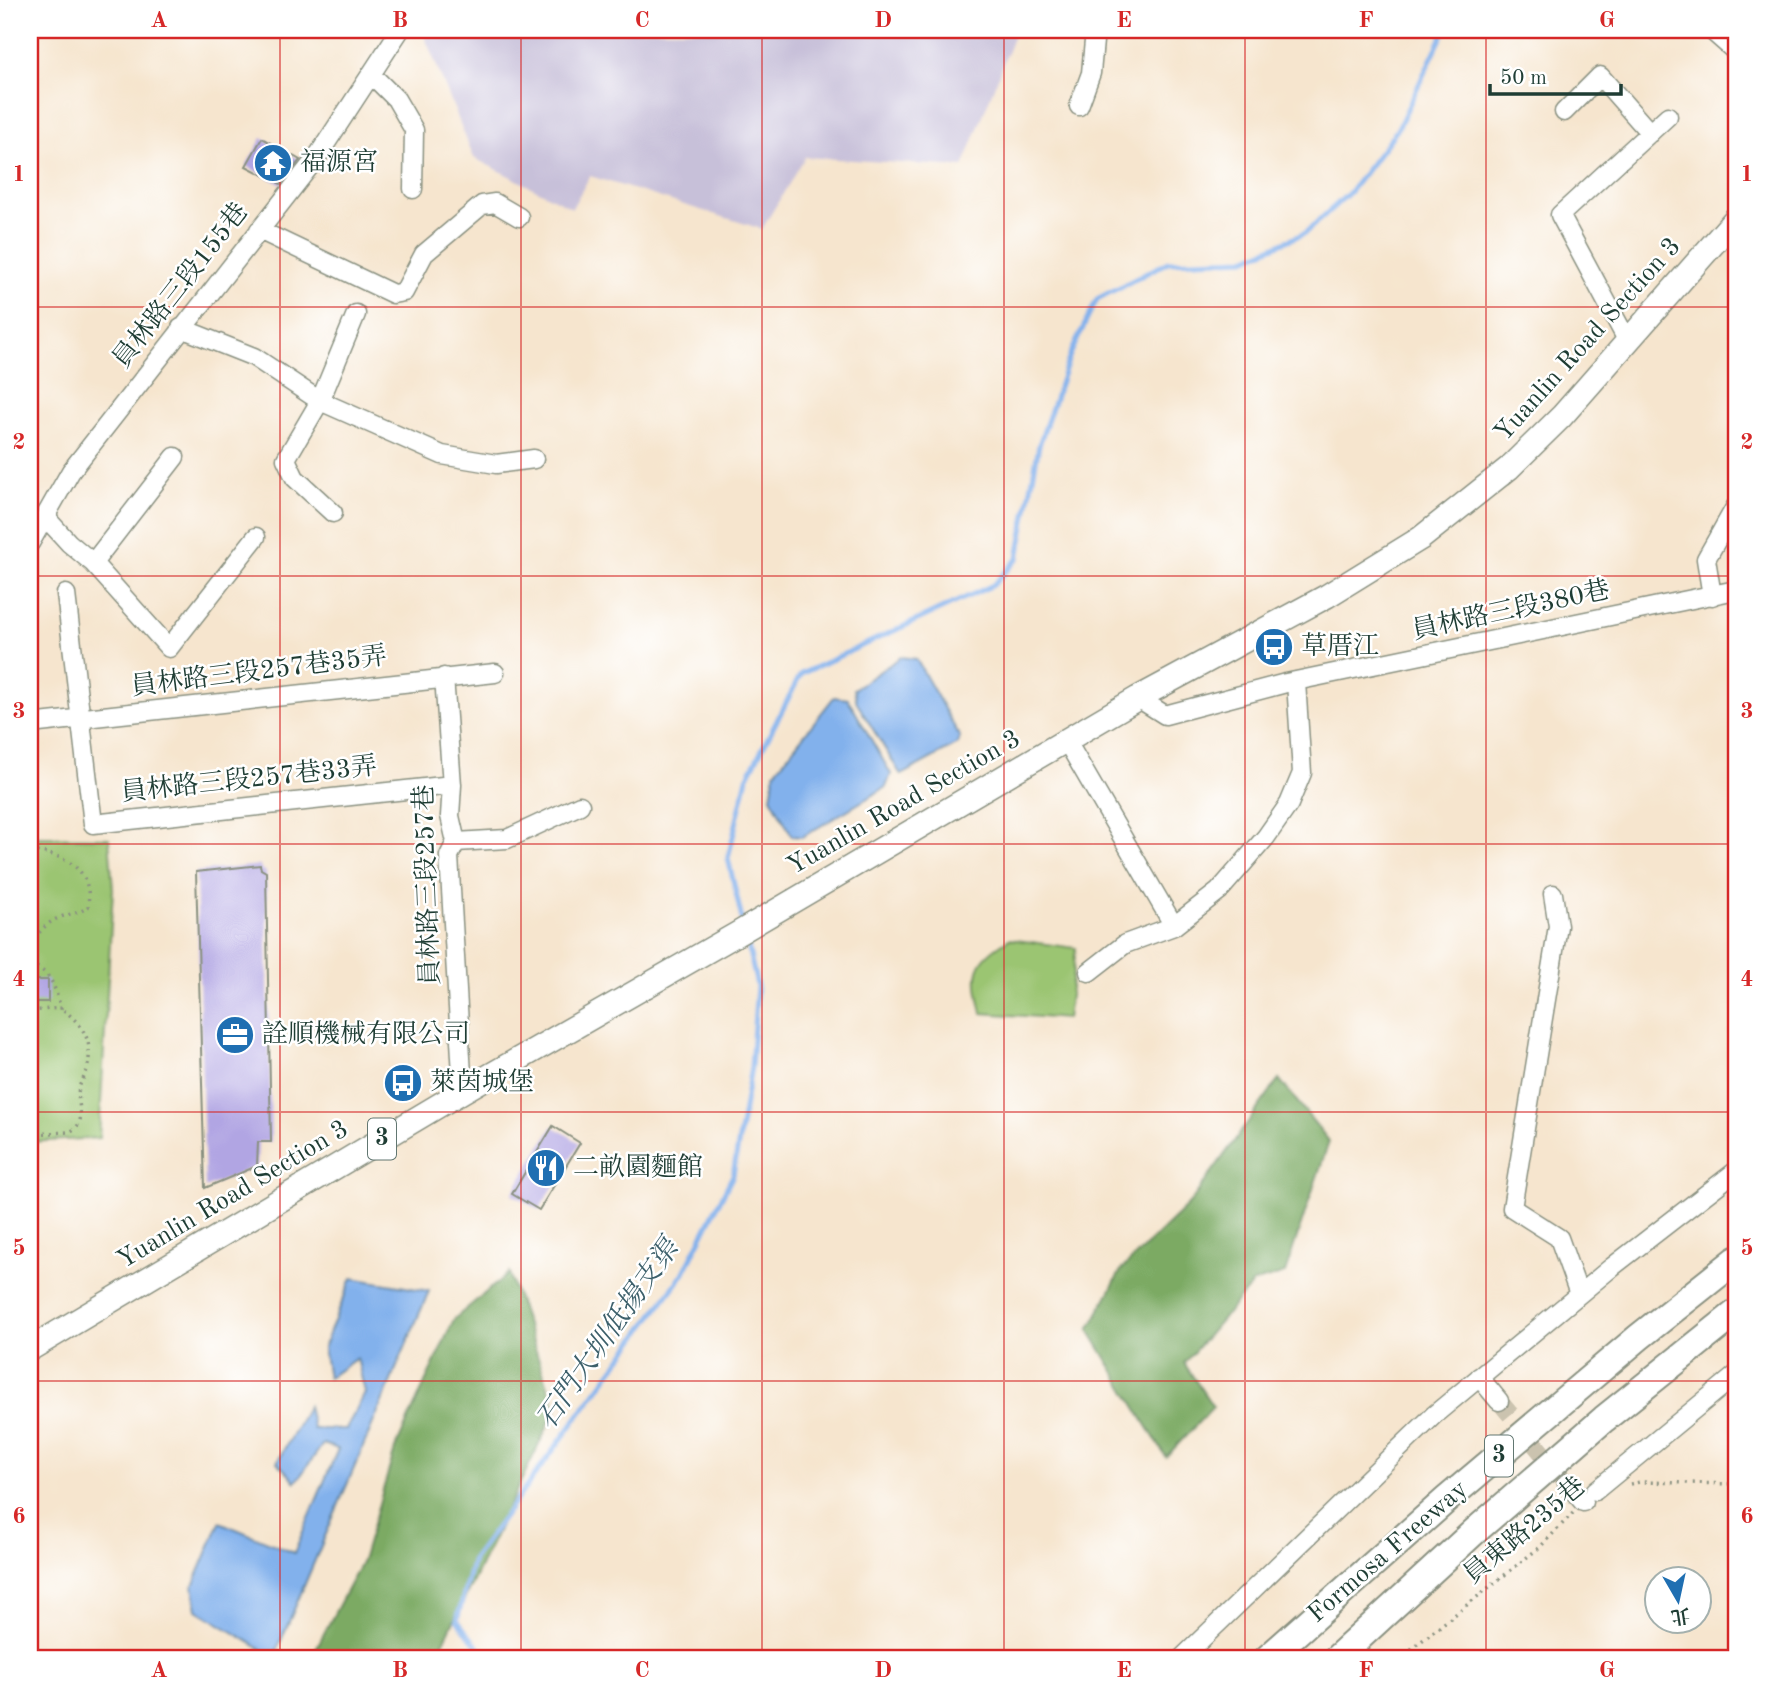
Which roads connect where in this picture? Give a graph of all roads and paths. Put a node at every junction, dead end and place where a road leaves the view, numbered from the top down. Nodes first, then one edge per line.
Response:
1 (400, 30) edge
2 (1095, 30) edge
3 (1711, 30) edge
4 (1736, 52) edge
5 (371, 74) junction
6 (1079, 106) dead end
7 (1564, 112) dead end
8 (1668, 116) dead end
9 (1650, 133) junction
10 (413, 189) dead end
11 (519, 217) dead end
12 (1736, 218) edge
13 (259, 230) junction
14 (356, 314) dead end
15 (181, 328) junction
16 (1627, 340) junction
17 (320, 401) junction
18 (175, 457) dead end
19 (534, 459) dead end
20 (1736, 506) edge
21 (48, 512) junction
22 (333, 513) dead end
23 (256, 537) dead end
24 (30, 543) edge
25 (93, 563) junction
26 (1736, 590) edge
27 (66, 594) dead end
28 (1712, 596) junction
29 (495, 673) dead end
30 (444, 677) junction
31 (1296, 681) junction
32 (1138, 698) junction
33 (80, 719) junction
34 (30, 724) edge
35 (1066, 740) junction
36 (452, 785) junction
37 (580, 805) dead end
38 (456, 842) junction
39 (30, 850) edge
40 (1553, 894) dead end
41 (1174, 926) junction
42 (31, 964) edge
43 (1089, 972) dead end
44 (61, 1008) junction
45 (30, 1011) edge
46 (463, 1091) junction
47 (30, 1134) edge
48 (1736, 1171) edge
49 (1736, 1260) edge
50 (1579, 1294) junction
51 (1736, 1313) edge
52 (30, 1349) edge
53 (1736, 1376) edge
54 (1479, 1377) junction
55 (1499, 1401) tunnel mouth
56 (1567, 1483) tunnel mouth
57 (1629, 1485) dead end
58 (1736, 1485) edge
59 (1589, 1497) junction
60 (1182, 1658) edge
61 (1268, 1658) edge
62 (1337, 1658) edge
63 (1400, 1658) edge

1 - 5 street, 員林路三段155巷
2 - 6 street
3 - 4 street
5 - 10 street
5 - 13 street, 員林路三段155巷
7 - 9 street
8 - 9 street
9 - 16 street
11 - 13 street
12 - 16 main road, Yuanlin Road Section 3 / 3
13 - 15 street, 員林路三段155巷
14 - 17 street
15 - 17 street
15 - 21 street, 員林路三段155巷
16 - 32 main road, Yuanlin Road Section 3 / 3
17 - 19 street
17 - 22 street
18 - 25 street
20 - 28 street
21 - 24 street, 員林路三段155巷
21 - 25 street
23 - 25 street
26 - 28 street, 員林路三段380巷
27 - 33 street
28 - 31 street, 員林路三段380巷
29 - 30 street, 員林路三段257巷35弄
30 - 33 street, 員林路三段257巷35弄
30 - 36 street, 員林路三段257巷
31 - 32 street, 員林路三段380巷
31 - 41 street
32 - 35 main road, Yuanlin Road Section 3 / 3
33 - 34 street, 員林路三段257巷35弄
33 - 36 street, 員林路三段257巷33弄
35 - 41 street
35 - 46 main road, Yuanlin Road Section 3 / 3
36 - 38 street, 員林路三段257巷
37 - 38 street
38 - 46 street, 員林路三段257巷
39 - 42 path
40 - 50 street
41 - 43 street
42 - 44 path
44 - 45 path
44 - 47 path
46 - 52 main road, Yuanlin Road Section 3 / 3
48 - 50 street
49 - 61 highway, Formosa Freeway / 3
50 - 54 street
51 - 62 highway, Formosa Freeway / 3
53 - 59 street
54 - 55 street
54 - 60 street
56 - 59 street
57 - 58 path, 員東路235巷
59 - 63 path, 員東路235巷

